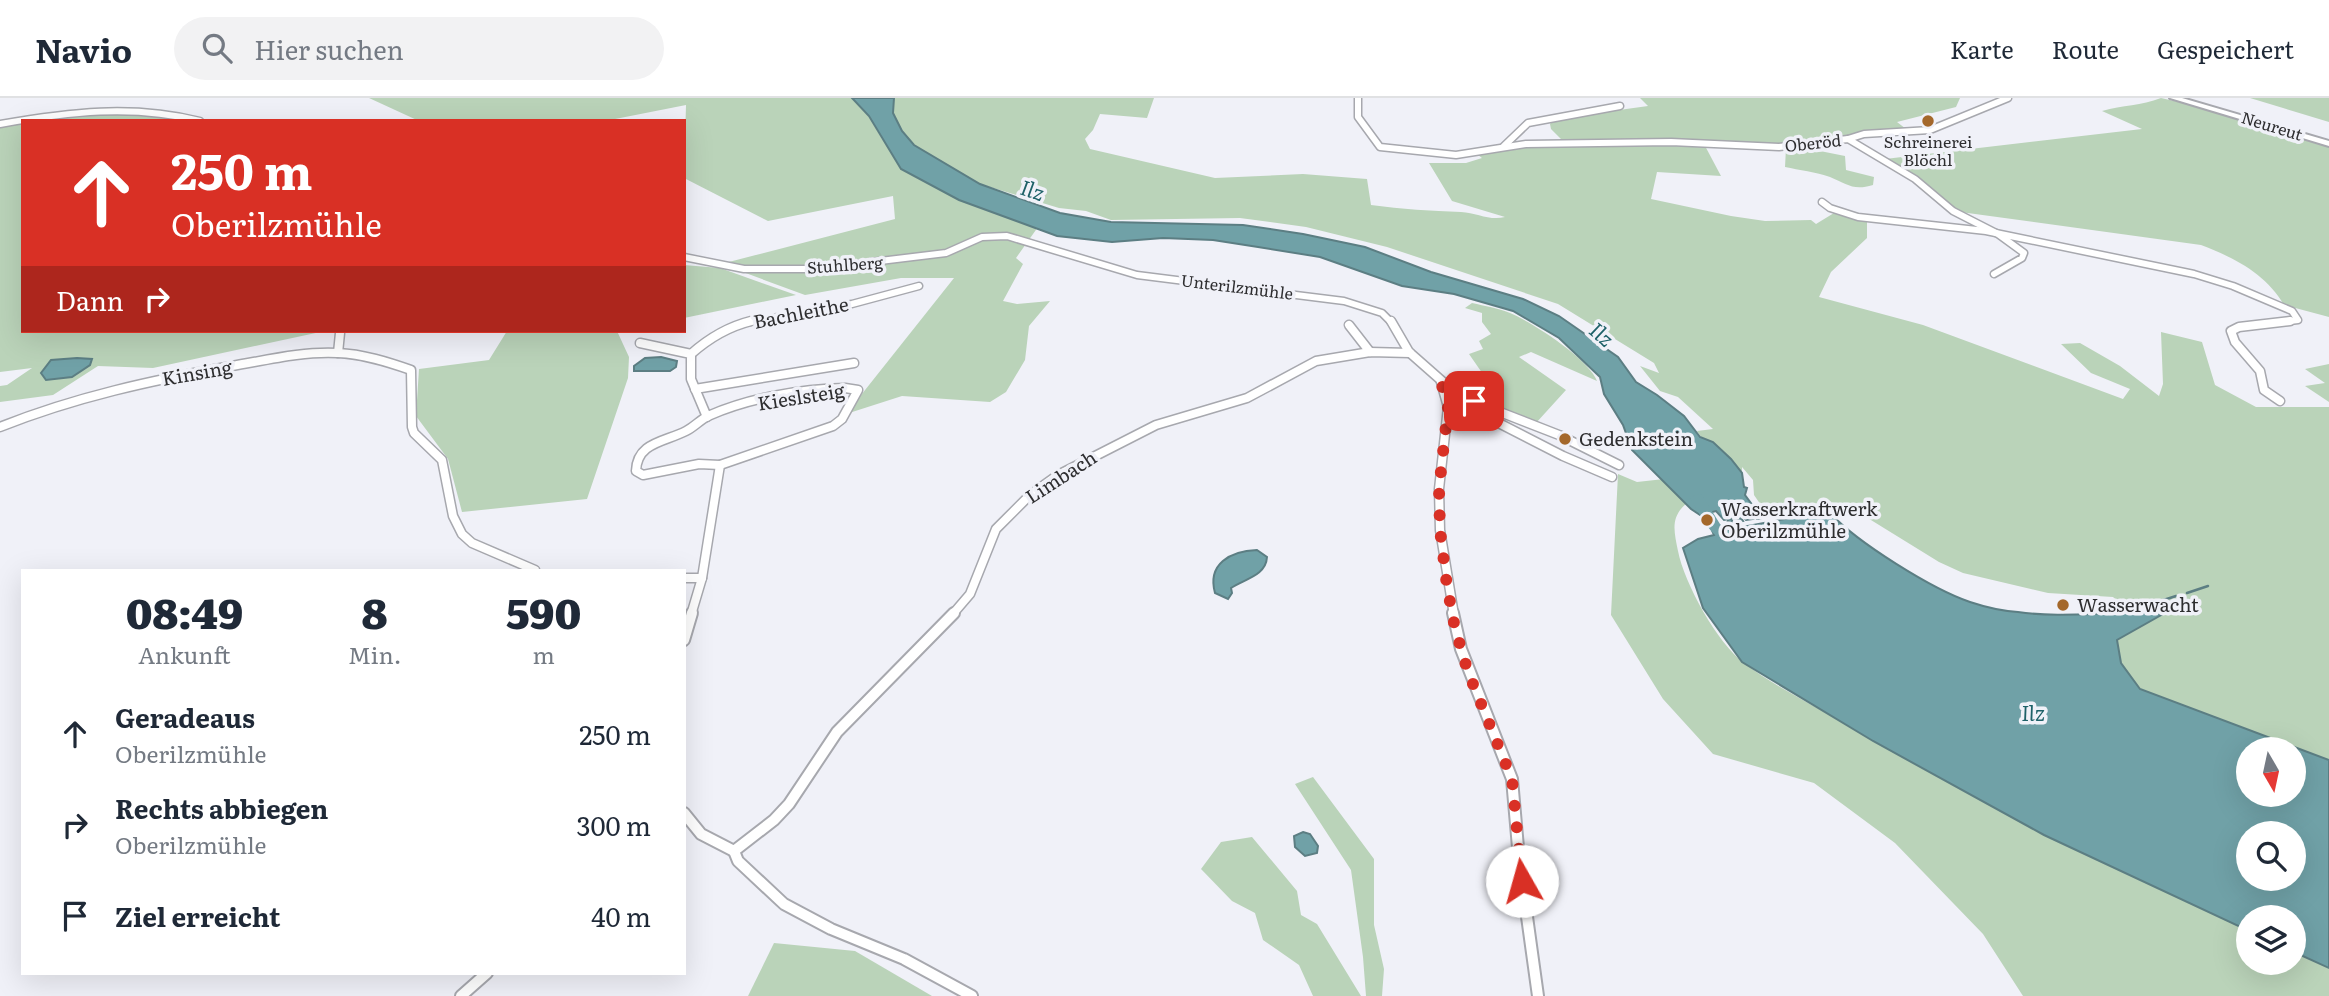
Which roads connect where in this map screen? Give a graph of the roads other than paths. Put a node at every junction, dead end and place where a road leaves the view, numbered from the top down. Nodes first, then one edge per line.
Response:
1 (1358, 98) edge
2 (2008, 98) edge
3 (2174, 98) edge
4 (1620, 106) dead end
5 (28, 119) edge
6 (191, 119) edge
7 (21, 120) edge
8 (0, 124) edge
9 (1848, 139) junction
10 (2329, 144) edge
11 (1504, 146) junction
12 (1822, 202) dead end
13 (1998, 234) junction
14 (1001, 235) joint
15 (686, 257) edge
16 (1994, 274) dead end
17 (919, 286) dead end
18 (1349, 325) dead end
19 (340, 333) dead end
20 (640, 343) dead end
21 (1370, 352) junction
22 (338, 353) junction
23 (1410, 353) junction
24 (691, 354) junction
25 (854, 363) dead end
26 (1441, 382) junction
27 (695, 389) junction
28 (1446, 396) junction
29 (2280, 401) dead end
30 (707, 417) junction
31 (0, 427) edge
32 (720, 465) junction
33 (1619, 465) dead end
34 (1612, 477) dead end
35 (533, 569) edge
36 (686, 578) edge
37 (702, 578) junction
38 (686, 633) edge
39 (686, 815) edge
40 (734, 851) junction
41 (485, 975) edge
42 (461, 996) edge
43 (972, 996) edge
44 (1538, 996) edge

1 - 11 street, Oberöd
2 - 9 street
3 - 10 street, Neureut
4 - 11 street
5 - 6 street
7 - 8 street
9 - 11 street, Oberöd
9 - 13 street, Oberöd
12 - 13 street
13 - 16 street
13 - 29 street
14 - 15 street, Stuhlberg
14 - 23 street, Unterilzmühle
17 - 24 street, Bachleithe
18 - 21 street
19 - 22 street
20 - 24 street
21 - 23 street, Limbach
21 - 40 street, Limbach
22 - 31 street, Kinsing
22 - 35 street, Kinsing
23 - 26 street, Unterilzmühle
24 - 27 street
25 - 27 street, Kieslsteig
26 - 28 street
26 - 33 street
27 - 30 street
28 - 34 street
28 - 44 street
30 - 32 street
30 - 32 street, Kieslsteig
32 - 37 street
36 - 37 street
37 - 38 street
39 - 40 street
40 - 43 street
41 - 42 street

